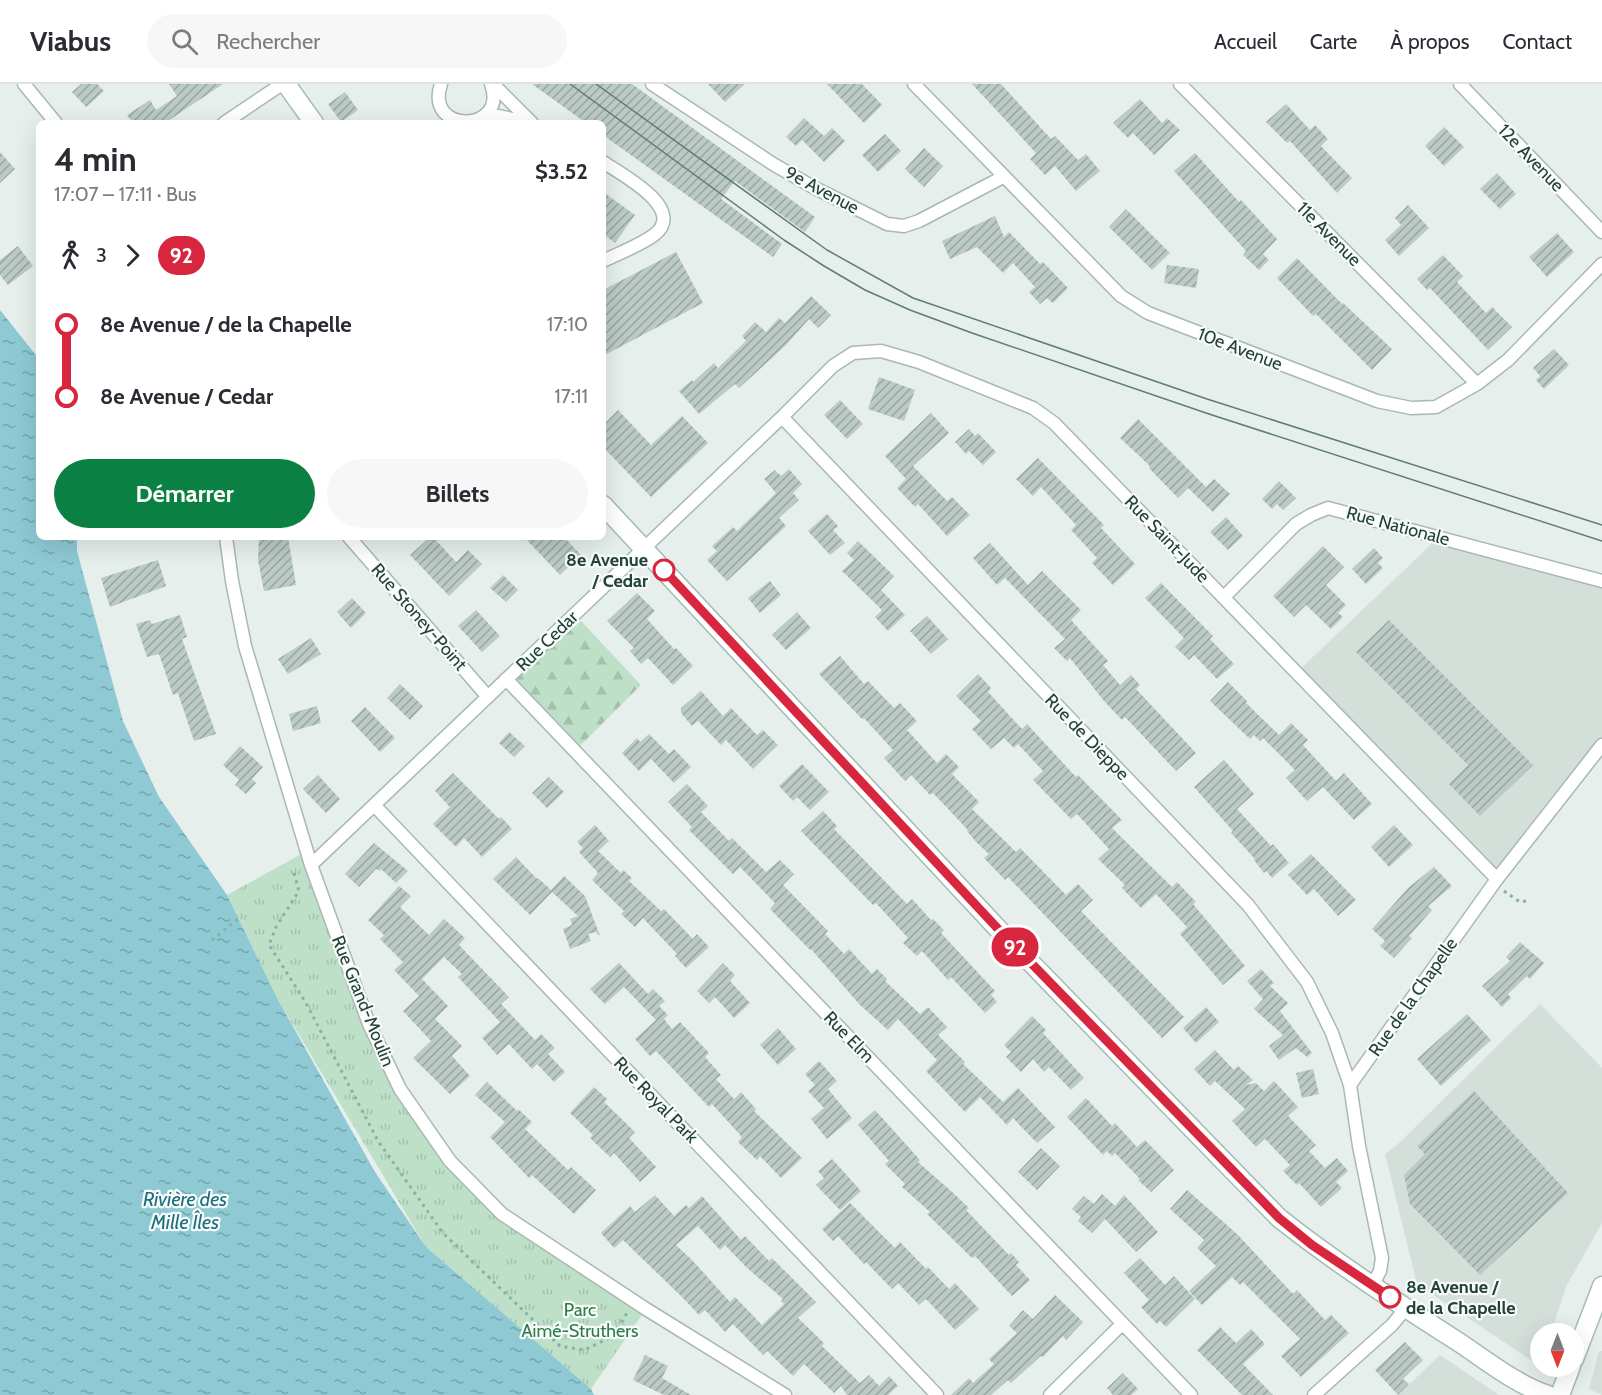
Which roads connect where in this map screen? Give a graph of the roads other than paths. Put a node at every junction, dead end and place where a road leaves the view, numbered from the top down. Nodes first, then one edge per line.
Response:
1 (24, 84) edge
2 (284, 84) edge
3 (441, 84) edge
4 (492, 84) edge
5 (652, 84) edge
6 (914, 84) edge
7 (1180, 84) edge
8 (1460, 84) edge
9 (480, 119) joint
10 (54, 120) edge
11 (229, 120) edge
12 (312, 120) edge
13 (457, 120) edge
14 (517, 120) edge
15 (529, 120) edge
16 (606, 164) edge
17 (1003, 177) junction
18 (1602, 232) edge
19 (606, 259) edge
20 (1602, 264) edge
21 (1477, 384) junction
22 (782, 417) junction
23 (606, 508) edge
24 (226, 540) edge
25 (352, 540) edge
26 (644, 549) junction
27 (1602, 581) edge
28 (1224, 597) junction
29 (507, 680) junction
30 (488, 697) junction
31 (1602, 745) edge
32 (375, 805) junction
33 (311, 866) junction
34 (1500, 885) junction
35 (1350, 1085) junction
36 (1372, 1286) junction
37 (1602, 1286) edge
38 (1406, 1308) junction
39 (1122, 1323) junction
40 (1584, 1333) edge
41 (1567, 1377) edge
42 (785, 1395) edge
43 (937, 1395) edge
44 (1050, 1395) edge
45 (1191, 1395) edge
46 (1314, 1395) edge
47 (1548, 1395) edge
48 (1560, 1395) edge

1 - 10 street
2 - 11 street
2 - 12 street
3 - 13 street
4 - 9 street
4 - 15 street
5 - 17 street, 9e Avenue
6 - 17 street, 10e Avenue
7 - 21 street, 11e Avenue
8 - 18 street, 12e Avenue
9 - 14 street
16 - 19 street
17 - 21 street, 10e Avenue
20 - 21 street, 10e Avenue
22 - 26 street, Rue Cedar
22 - 28 street, Rue Saint-Jude
22 - 35 street, Rue de Dieppe
23 - 26 street
24 - 33 street, Rue Grand-Moulin
25 - 30 street, Rue Stoney-Point
26 - 29 street, Rue Cedar
26 - 36 street
27 - 28 street, Rue Nationale
28 - 34 street, Rue Saint-Jude
29 - 30 street, Rue Cedar
29 - 39 street, Rue Elm
30 - 32 street, Rue Cedar
31 - 34 street, Rue de la Chapelle
32 - 33 street, Rue Cedar
32 - 43 street, Rue Royal Park
33 - 42 street, Rue Grand-Moulin
34 - 35 street, Rue de la Chapelle
35 - 36 street
36 - 38 street
37 - 40 street
38 - 46 street
38 - 47 street
39 - 44 street
39 - 45 street, Rue Elm
41 - 48 street

